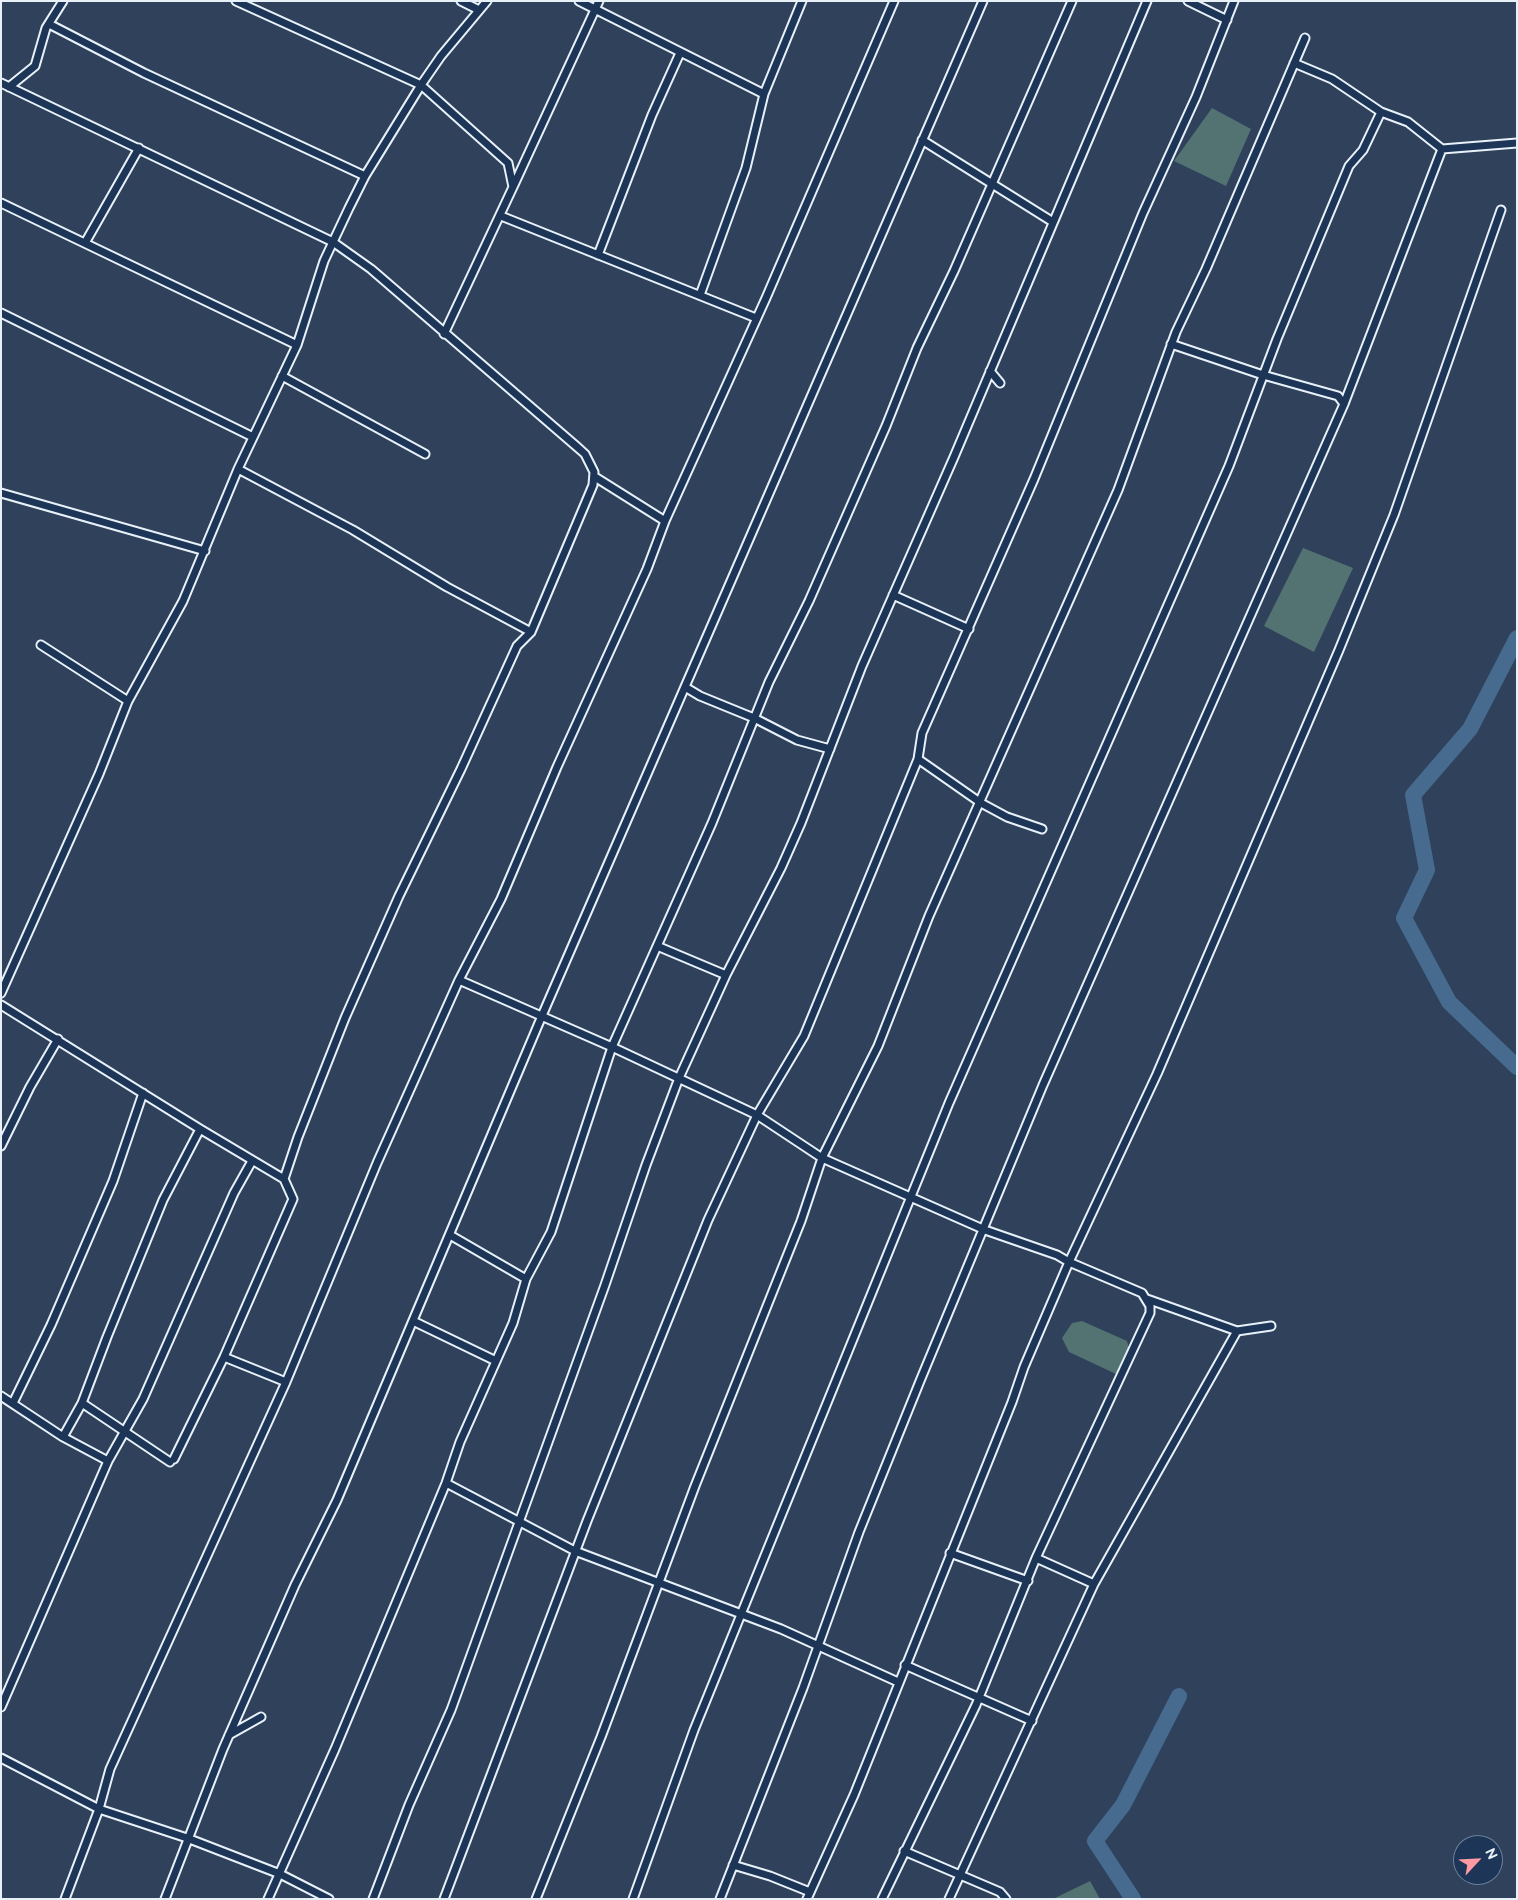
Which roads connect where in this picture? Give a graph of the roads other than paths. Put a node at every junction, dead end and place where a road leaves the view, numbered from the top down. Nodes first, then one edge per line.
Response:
1 (63, 1) edge
2 (462, 1) edge
3 (486, 1) edge
4 (579, 1) edge
5 (599, 1) edge
6 (802, 1) edge
7 (894, 1) edge
8 (983, 1) edge
9 (1072, 1) edge
10 (1147, 1) edge
11 (1188, 1) edge
12 (1234, 1) edge
13 (240, 2) edge
14 (479, 10) junction
15 (595, 10) junction
16 (1227, 20) junction
17 (49, 24) junction
18 (1305, 38) dead end
19 (680, 52) junction
20 (1294, 63) junction
21 (1, 83) edge
22 (421, 86) junction
23 (9, 87) junction
24 (764, 94) junction
25 (1381, 112) junction
26 (922, 140) junction
27 (1517, 143) edge
28 (139, 148) junction
29 (1442, 149) junction
30 (365, 176) junction
31 (992, 185) junction
32 (514, 187) junction
33 (1, 203) edge
34 (1501, 210) dead end
35 (501, 216) junction
36 (1053, 222) junction
37 (333, 242) junction
38 (85, 243) junction
39 (598, 255) junction
40 (700, 295) junction
41 (1, 313) edge
42 (756, 318) junction
43 (444, 334) junction
44 (1171, 344) junction
45 (296, 345) junction
46 (990, 371) junction
47 (1263, 375) junction
48 (282, 376) junction
49 (1000, 383) dead end
50 (1344, 404) junction
51 (252, 437) junction
52 (425, 454) dead end
53 (238, 469) junction
54 (595, 476) junction
55 (1, 493) edge
56 (665, 521) junction
57 (205, 551) junction
58 (893, 594) junction
59 (969, 629) junction
60 (531, 632) junction
61 (41, 645) dead end
62 (685, 687) junction
63 (128, 701) junction
64 (754, 718) junction
65 (830, 749) junction
66 (918, 759) junction
67 (981, 803) junction
68 (1042, 829) dead end
69 (656, 946) junction
70 (726, 975) junction
71 (458, 980) junction
72 (1, 992) edge
73 (1, 1005) edge
74 (540, 1018) junction
75 (58, 1039) junction
76 (612, 1047) junction
77 (679, 1078) junction
78 (143, 1093) junction
79 (757, 1115) junction
80 (200, 1129) junction
81 (1, 1146) edge
82 (822, 1158) junction
83 (252, 1161) junction
84 (284, 1179) junction
85 (910, 1199) junction
86 (985, 1230) junction
87 (450, 1235) junction
88 (1069, 1262) junction
89 (526, 1279) junction
90 (1147, 1299) junction
91 (413, 1321) junction
92 (1271, 1326) dead end
93 (1236, 1331) junction
94 (224, 1358) junction
95 (496, 1361) junction
96 (286, 1382) junction
97 (1, 1396) edge
98 (12, 1403) junction
99 (82, 1403) junction
100 (125, 1432) junction
101 (63, 1437) junction
102 (108, 1461) junction
103 (446, 1483) junction
104 (519, 1523) junction
105 (575, 1551) junction
106 (950, 1553) junction
107 (1036, 1558) junction
108 (1028, 1581) junction
109 (659, 1584) junction
110 (1094, 1584) junction
111 (741, 1614) junction
112 (818, 1644) junction
113 (905, 1665) junction
114 (898, 1682) junction
115 (979, 1697) junction
116 (1, 1707) edge
117 (261, 1716) dead end
118 (1032, 1721) junction
119 (229, 1736) junction
120 (1, 1758) edge
121 (99, 1809) junction
122 (187, 1838) junction
123 (904, 1851) junction
124 (733, 1865) junction
125 (280, 1874) junction
126 (960, 1875) junction
127 (808, 1895) edge
128 (65, 1899) edge
129 (165, 1899) edge
130 (268, 1899) edge
131 (329, 1899) edge
132 (373, 1899) edge
133 (444, 1899) edge
134 (536, 1899) edge
135 (633, 1899) edge
136 (720, 1899) edge
137 (882, 1899) edge
138 (949, 1899) edge
139 (1006, 1899) edge

1 - 17 street
2 - 14 street
3 - 14 street
4 - 15 street
5 - 15 street
6 - 24 street
7 - 42 street
8 - 26 street
9 - 31 street
10 - 36 street
11 - 16 street
12 - 16 street
13 - 22 street
14 - 22 street
15 - 19 street
15 - 32 street
16 - 59 street
17 - 23 street
17 - 30 street
18 - 20 street
19 - 24 street
19 - 39 street
20 - 25 street
20 - 44 street
21 - 23 street
22 - 30 street
22 - 32 street
23 - 28 street
24 - 40 street
25 - 29 street
25 - 47 street
26 - 31 street
26 - 62 street
27 - 29 street
28 - 37 street
28 - 38 street
29 - 50 street
30 - 37 street
31 - 36 street
31 - 64 street
32 - 35 street
33 - 38 street
34 - 88 street
35 - 39 street
35 - 43 street
36 - 46 street
37 - 43 street
37 - 45 street
38 - 45 street
39 - 40 street
40 - 42 street
41 - 51 street
42 - 56 street
43 - 54 street
44 - 47 street
44 - 67 street
45 - 48 street
46 - 49 street
46 - 58 street
47 - 50 street
47 - 85 street
48 - 51 street
48 - 52 street
50 - 86 street
51 - 53 street
53 - 57 street
53 - 60 street
54 - 56 street
54 - 60 street
55 - 57 street
56 - 71 street
57 - 63 street
58 - 59 street
58 - 65 street
59 - 66 street
60 - 84 street
61 - 63 street
62 - 64 street
62 - 74 street
63 - 72 street
64 - 65 street
64 - 69 street
65 - 70 street
66 - 67 street
66 - 79 street
67 - 68 street
67 - 82 street
69 - 70 street
69 - 76 street
70 - 77 street
71 - 74 street
71 - 96 street
73 - 75 street
74 - 76 street
74 - 87 street
75 - 78 street
75 - 81 street
76 - 77 street
76 - 89 street
77 - 79 street
77 - 104 street
78 - 80 street
78 - 98 street
79 - 82 street
79 - 105 street
80 - 83 street
80 - 99 street
82 - 85 street
82 - 109 street
83 - 84 street
83 - 100 street
84 - 94 street
85 - 86 street
85 - 111 street
86 - 88 street
86 - 112 street
87 - 89 street
87 - 91 street
88 - 90 street
88 - 106 street
89 - 95 street
90 - 93 street
90 - 107 street
91 - 95 street
91 - 119 street
92 - 93 street
93 - 110 street
94 - 96 street
94 - 100 street
95 - 103 street
96 - 121 street
97 - 98 street
98 - 101 street
99 - 100 street
99 - 101 street
100 - 102 street
101 - 102 street
102 - 116 street
103 - 104 street
103 - 125 street
104 - 105 street
104 - 132 street
105 - 109 street
105 - 133 street
106 - 108 street
106 - 113 street
107 - 108 street
107 - 110 street
108 - 115 street
109 - 111 street
109 - 134 street
110 - 118 street
111 - 112 street
111 - 135 street
112 - 114 street
112 - 124 street
113 - 114 street
113 - 115 street
114 - 127 street
115 - 118 street
115 - 123 street
117 - 119 street
118 - 126 street
119 - 122 street
120 - 121 street
121 - 122 street
121 - 128 street
122 - 125 street
122 - 129 street
123 - 126 street
123 - 137 street
124 - 127 street
124 - 136 street
125 - 130 street
125 - 131 street
126 - 138 street
126 - 139 street

